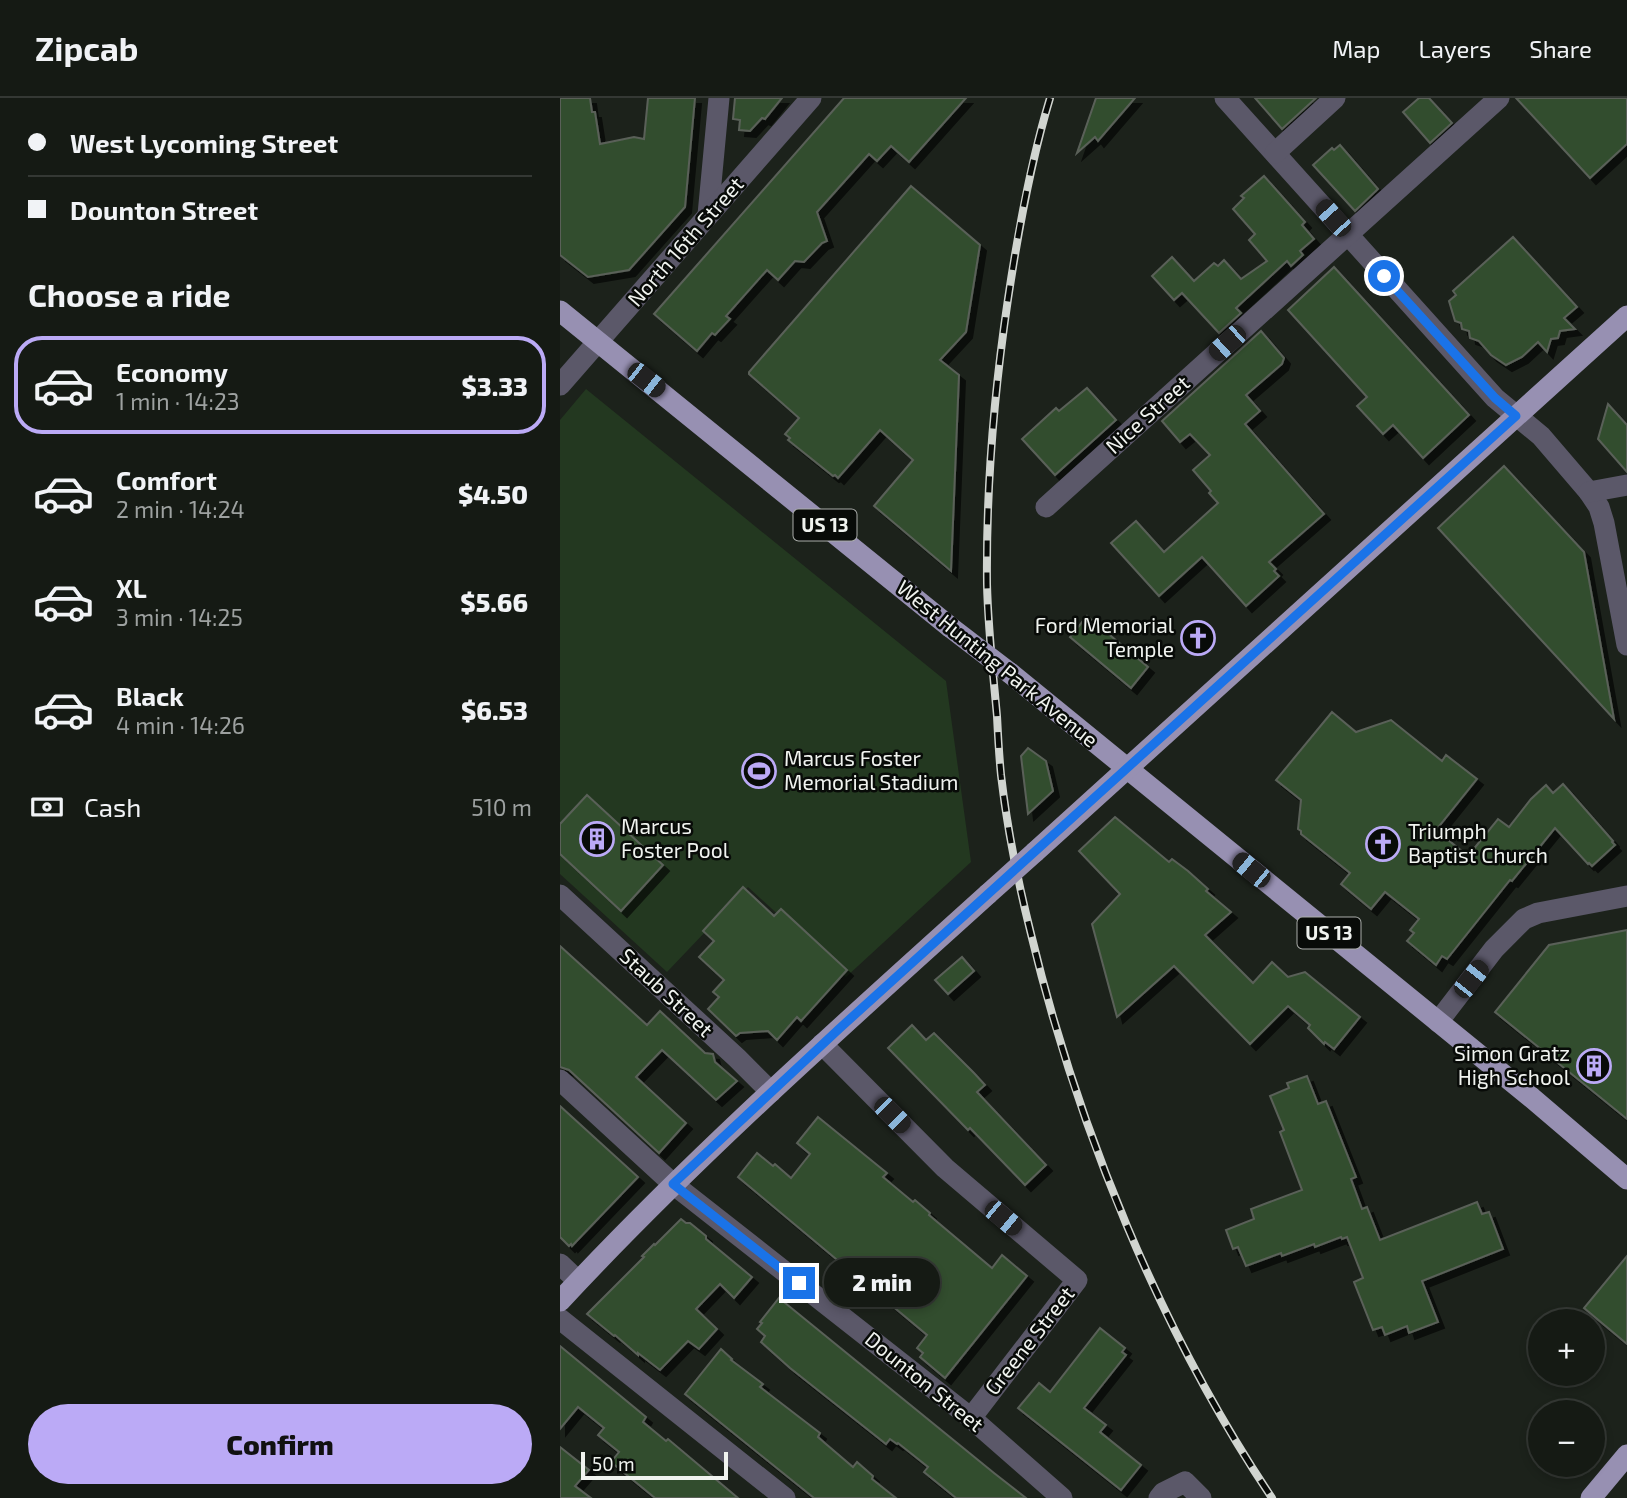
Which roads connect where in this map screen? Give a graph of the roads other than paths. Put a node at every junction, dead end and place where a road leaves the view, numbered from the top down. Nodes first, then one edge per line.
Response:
1 (719, 98) edge
2 (811, 98) edge
3 (1225, 98) edge
4 (1335, 98) edge
5 (1499, 98) edge
6 (1275, 153) junction
7 (708, 215) junction
8 (1348, 235) junction
9 (560, 310) edge
10 (1627, 316) edge
11 (598, 341) junction
12 (560, 385) edge
13 (1516, 416) junction
14 (1627, 485) edge
15 (1590, 492) junction
16 (1046, 507) dead end
17 (1627, 645) edge
18 (1126, 769) junction
19 (560, 895) edge
20 (1627, 896) edge
21 (1438, 1022) junction
22 (822, 1044) junction
23 (560, 1080) edge
24 (771, 1092) junction
25 (1627, 1180) edge
26 (673, 1184) junction
27 (560, 1264) edge
28 (579, 1282) junction
29 (560, 1301) edge
30 (560, 1319) edge
31 (971, 1418) junction
32 (1627, 1455) edge
33 (1052, 1495) edge
34 (785, 1498) edge
35 (1159, 1498) edge
36 (1201, 1498) edge
37 (1591, 1498) edge

1 - 7 street
2 - 7 street, North 16th Street
3 - 6 street
4 - 6 street
5 - 8 street, Nice Street
6 - 8 street
7 - 11 street, North 16th Street
8 - 13 street
8 - 16 street, Nice Street
9 - 11 main road, West Hunting Park Avenue / US 13
10 - 13 main road
11 - 12 street, North 16th Street
11 - 18 main road, West Hunting Park Avenue / US 13, bridge
13 - 15 street
13 - 18 main road
14 - 15 street
15 - 17 street
18 - 21 main road, West Hunting Park Avenue / US 13
18 - 22 main road, bridge
19 - 24 street, Staub Street
20 - 21 street
21 - 25 main road, West Hunting Park Avenue / US 13
22 - 24 main road
22 - 31 street, Greene Street
23 - 26 street, Dounton Street
24 - 26 main road
26 - 28 main road
26 - 31 street, Dounton Street
27 - 28 street
28 - 29 main road
30 - 34 street
31 - 33 street, Dounton Street
32 - 37 main road
35 - 36 street

